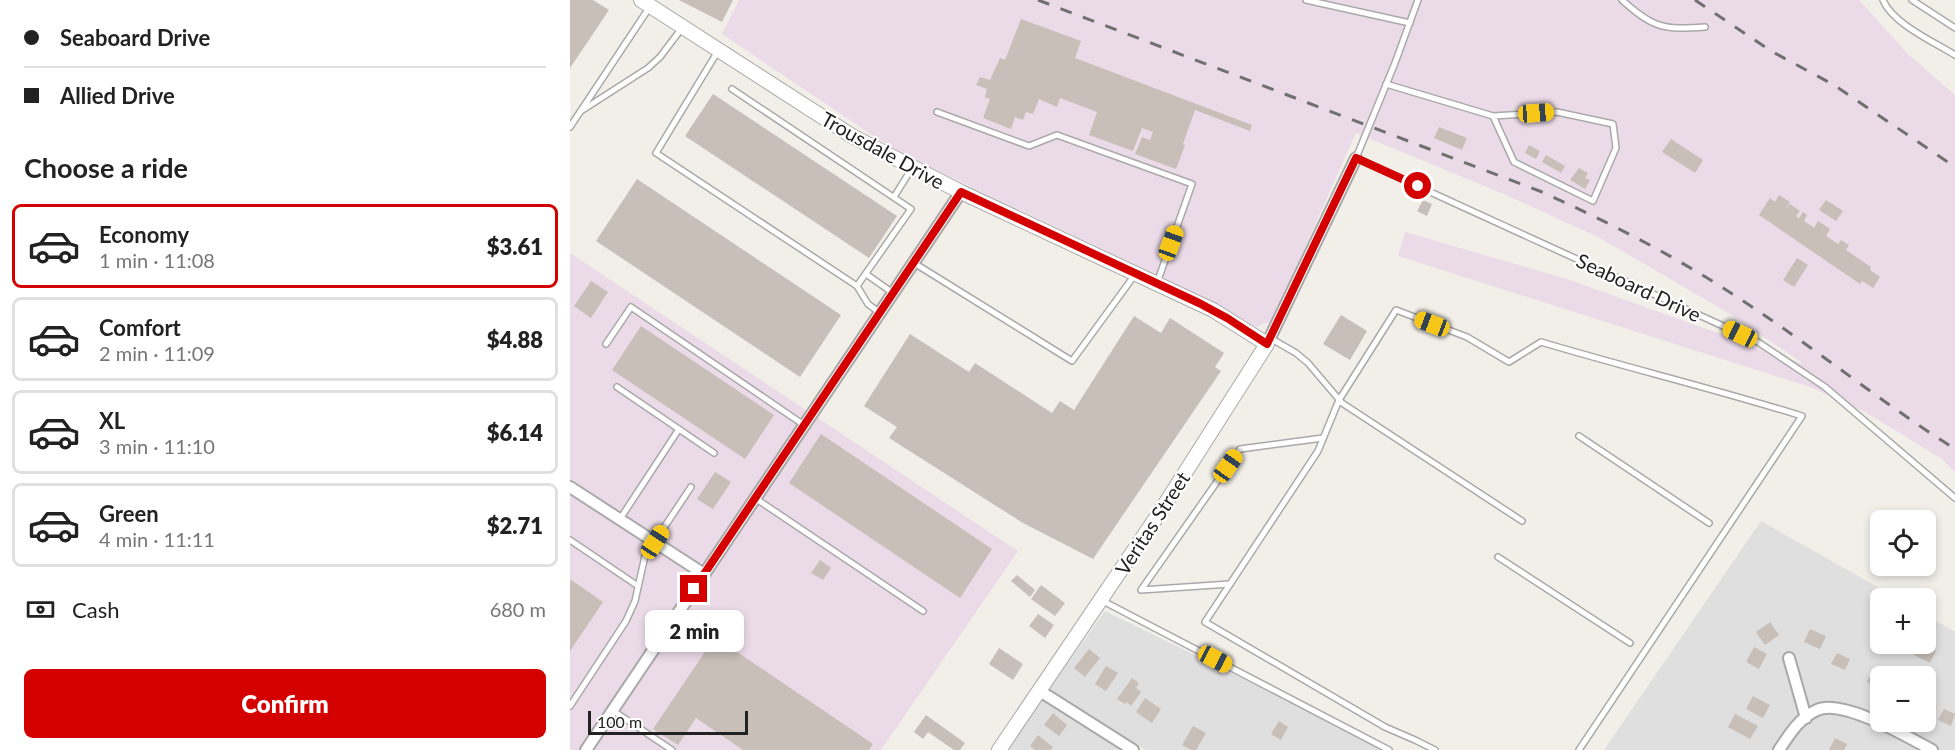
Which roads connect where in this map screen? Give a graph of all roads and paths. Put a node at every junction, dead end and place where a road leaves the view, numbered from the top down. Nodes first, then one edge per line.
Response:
1 (1306, 0) edge
2 (1418, 0) edge
3 (1622, 0) edge
4 (1883, 0) edge
5 (1912, 0) edge
6 (646, 3) edge
7 (1410, 23) junction
8 (1705, 27) dead end
9 (682, 28) junction
10 (1955, 28) edge
11 (718, 51) junction
12 (1955, 56) edge
13 (1386, 84) junction
14 (732, 89) dead end
15 (580, 112) junction
16 (937, 112) dead end
17 (1493, 116) junction
18 (570, 127) edge
19 (1356, 158) junction
20 (912, 167) junction
21 (961, 192) junction
22 (894, 197) junction
23 (914, 263) junction
24 (1136, 273) junction
25 (866, 274) junction
26 (1157, 282) junction
27 (857, 286) junction
28 (893, 293) junction
29 (880, 313) junction
30 (1268, 341) junction
31 (606, 344) dead end
32 (617, 387) dead end
33 (1339, 400) junction
34 (804, 424) junction
35 (679, 429) junction
36 (1579, 436) dead end
37 (1323, 438) junction
38 (714, 453) dead end
39 (570, 487) edge
40 (691, 487) dead end
41 (755, 498) junction
42 (1955, 498) edge
43 (620, 519) junction
44 (1522, 521) dead end
45 (1709, 523) dead end
46 (570, 540) edge
47 (655, 542) junction
48 (1498, 557) dead end
49 (704, 574) junction
50 (1230, 584) junction
51 (638, 586) junction
52 (1101, 600) junction
53 (923, 611) dead end
54 (1630, 643) dead end
55 (1789, 658) dead end
56 (1040, 691) junction
57 (570, 706) edge
58 (612, 710) junction
59 (1806, 718) junction
60 (586, 750) edge
61 (672, 750) edge
62 (999, 750) edge
63 (1133, 750) edge
64 (1389, 750) edge
65 (1434, 750) edge
66 (1578, 750) edge
67 (1779, 750) edge
68 (1932, 750) edge

1 - 7 lane
2 - 7 lane
3 - 8 lane
4 - 12 lane
5 - 10 lane
6 - 9 street, Trousdale Drive
6 - 15 lane
7 - 13 lane
9 - 11 street, Trousdale Drive
9 - 15 lane
11 - 20 street, Trousdale Drive
11 - 27 lane
13 - 17 lane
13 - 19 lane
14 - 22 lane
15 - 18 lane
16 - 26 lane
17 - 17 lane
19 - 30 street, Veritas Street
19 - 42 lane, Seaboard Drive
20 - 21 street, Trousdale Drive
20 - 22 lane
21 - 23 street
21 - 24 street, Trousdale Drive
22 - 25 lane
23 - 24 lane
23 - 28 street
24 - 26 street, Trousdale Drive
25 - 27 lane
25 - 28 lane
26 - 30 street, Trousdale Drive
27 - 29 lane
28 - 29 street
29 - 34 street
30 - 33 lane
30 - 52 street, Veritas Street
31 - 34 lane
32 - 35 lane
33 - 37 lane
33 - 44 lane
33 - 66 lane
34 - 41 street
35 - 38 lane
35 - 43 lane
36 - 45 lane
37 - 50 lane
37 - 50 lane
39 - 43 street
40 - 47 lane
41 - 49 street
41 - 53 lane
43 - 47 street
46 - 51 lane
47 - 49 street
47 - 51 lane
48 - 54 lane
49 - 58 street
50 - 65 lane
51 - 57 lane
52 - 56 street, Veritas Street
52 - 64 lane
55 - 59 street
56 - 62 street, Veritas Street
56 - 63 street
58 - 60 street
58 - 61 lane
59 - 67 street
59 - 68 street

